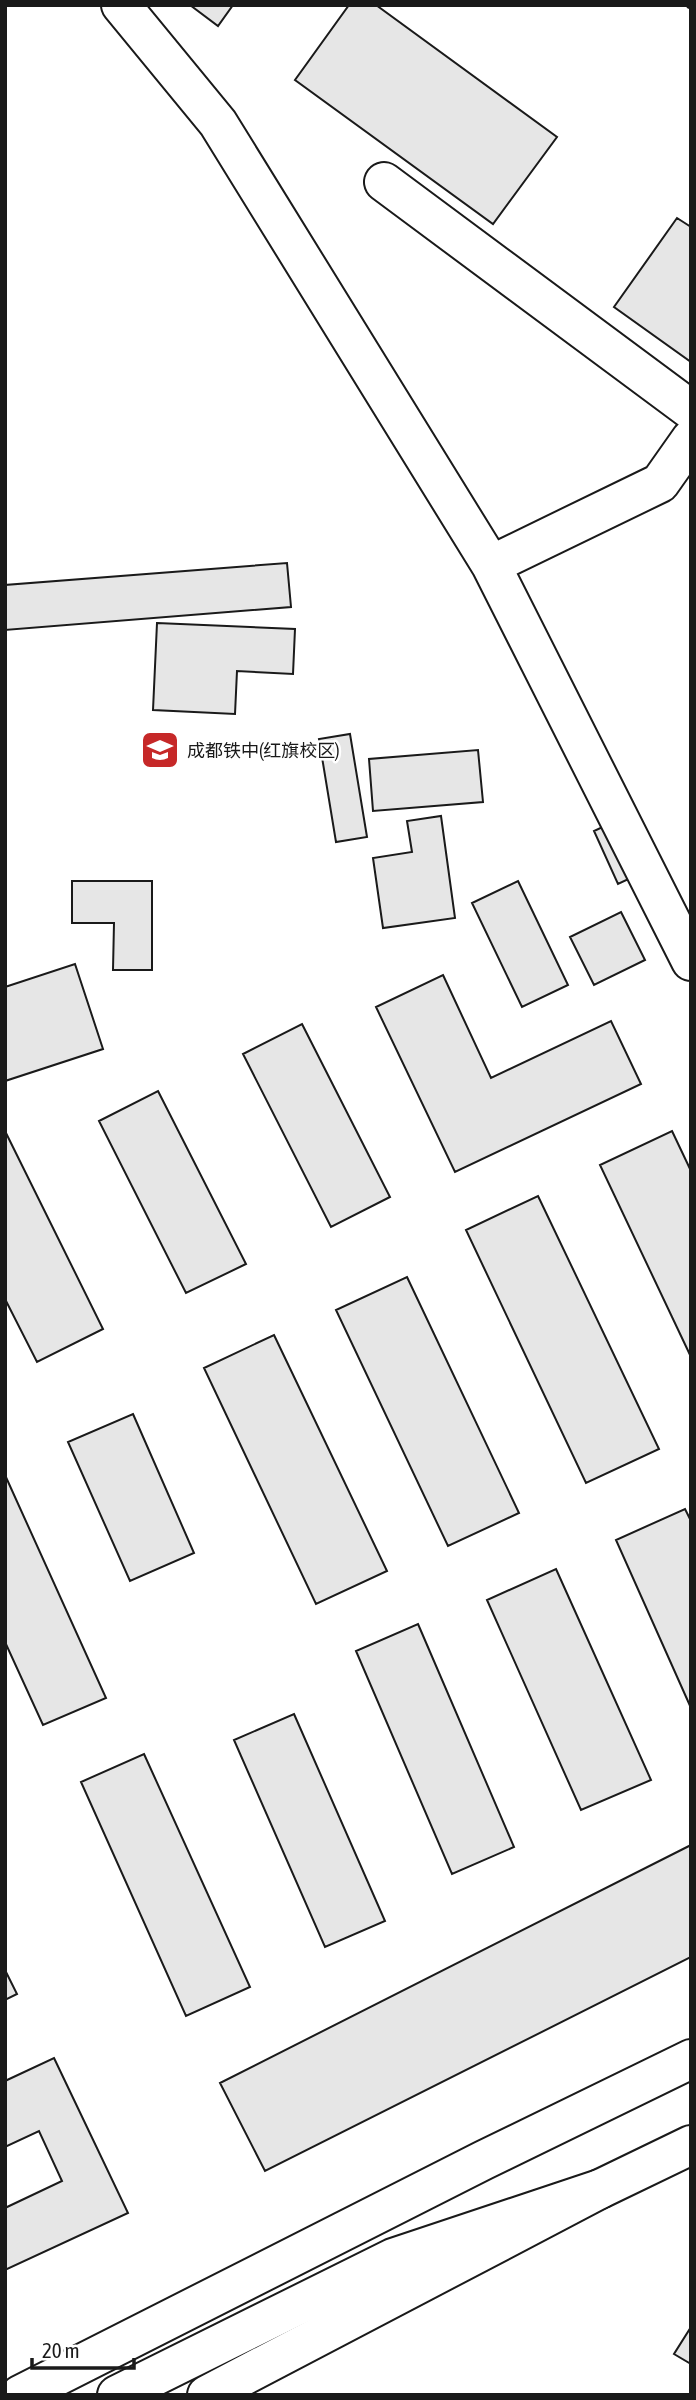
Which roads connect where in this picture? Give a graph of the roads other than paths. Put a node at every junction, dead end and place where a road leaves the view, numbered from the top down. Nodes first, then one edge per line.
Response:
1 (121, 5) edge
2 (384, 182) dead end
3 (691, 410) edge
4 (691, 439) edge
5 (491, 565) junction
6 (691, 961) edge
7 (691, 2059) edge
8 (691, 2145) edge
9 (600, 2189) junction
10 (20, 2395) edge
11 (117, 2395) edge
12 (207, 2395) edge

1 - 5 main road
2 - 3 main road
4 - 5 main road
5 - 6 main road
7 - 10 main road
8 - 9 main road
9 - 11 main road
9 - 12 main road

